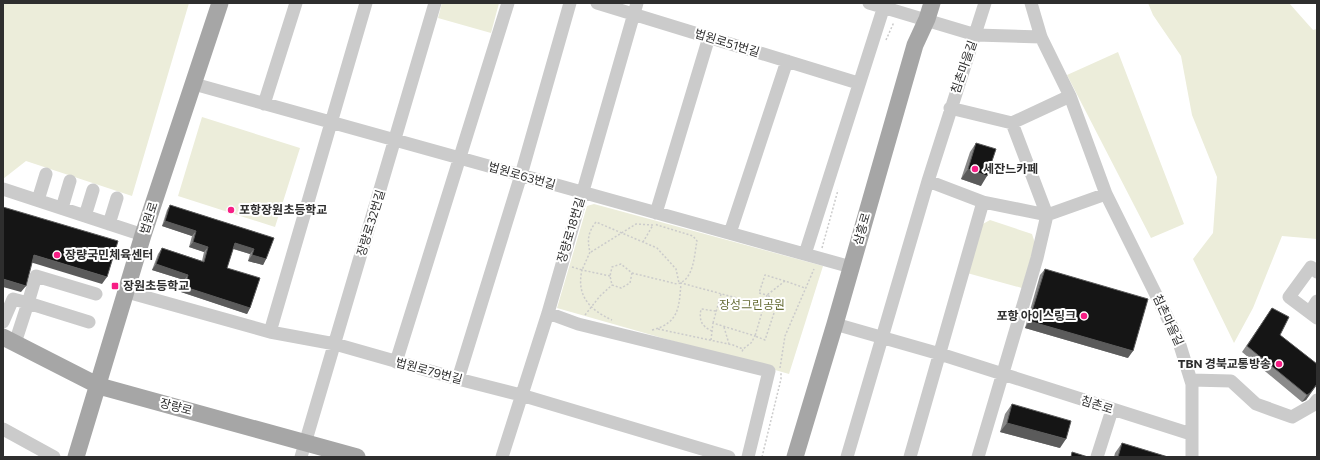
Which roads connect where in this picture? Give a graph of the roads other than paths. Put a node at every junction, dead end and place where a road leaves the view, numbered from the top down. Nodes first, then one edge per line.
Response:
1 (220, 3) edge
2 (296, 3) edge
3 (366, 3) edge
4 (435, 3) edge
5 (508, 3) edge
6 (570, 3) edge
7 (597, 3) edge
8 (869, 3) edge
9 (985, 3) edge
10 (1031, 3) edge
11 (884, 5) edge
12 (635, 9) edge
13 (930, 11) edge
14 (976, 35) junction
15 (708, 37) junction
16 (1041, 37) junction
17 (787, 61) junction
18 (858, 83) junction
19 (194, 84) junction
20 (1070, 96) junction
21 (264, 104) junction
22 (950, 108) junction
23 (332, 123) junction
24 (1012, 123) junction
25 (395, 140) junction
26 (459, 158) junction
27 (46, 174) dead end
28 (521, 175) junction
29 (70, 181) dead end
30 (928, 181) junction
31 (3, 189) edge
32 (93, 190) dead end
33 (583, 192) junction
34 (1106, 194) junction
35 (118, 198) dead end
36 (38, 200) junction
37 (983, 202) junction
38 (62, 208) junction
39 (1047, 215) junction
40 (85, 216) junction
41 (654, 219) junction
42 (109, 224) junction
43 (730, 233) junction
44 (143, 236) junction
45 (805, 254) junction
46 (851, 267) junction
47 (1317, 272) edge
48 (127, 292) junction
49 (96, 294) dead end
50 (8, 297) edge
51 (28, 303) junction
52 (1315, 310) edge
53 (548, 313) junction
54 (3, 322) edge
55 (89, 322) dead end
56 (835, 324) junction
57 (270, 332) junction
58 (882, 339) junction
59 (9, 340) edge
60 (335, 344) junction
61 (940, 354) junction
62 (396, 362) junction
63 (1004, 374) junction
64 (458, 379) junction
65 (1191, 380) junction
66 (99, 386) junction
67 (521, 395) junction
68 (1317, 400) edge
69 (1112, 410) junction
70 (3, 429) edge
71 (1191, 434) junction
72 (303, 450) edge
73 (54, 457) edge
74 (76, 457) edge
75 (357, 457) edge
76 (502, 457) edge
77 (729, 457) edge
78 (748, 457) edge
79 (795, 457) edge
80 (847, 457) edge
81 (910, 457) edge
82 (978, 457) edge
83 (1097, 457) edge
84 (1192, 457) edge

1 - 19 main road, 법원로
2 - 21 street
3 - 23 street
4 - 25 street, 장량로32번길
5 - 26 street
6 - 28 street
7 - 12 street, 법원로51번길
8 - 11 street
9 - 14 street
10 - 16 street, 침촌마을길
11 - 13 street
11 - 18 street
12 - 15 street, 법원로51번길
12 - 33 street, 장량로18번길
13 - 14 street
13 - 46 main road, 삼흥로
14 - 16 street, 침촌마을길
14 - 22 street, 침촌마을길
15 - 17 street, 법원로51번길
15 - 41 street
16 - 20 street, 침촌마을길
17 - 18 street, 법원로51번길
17 - 43 street
18 - 45 street
19 - 21 street, 법원로63번길
19 - 44 main road, 법원로
20 - 24 street
20 - 34 street, 침촌마을길
21 - 23 street, 법원로63번길
22 - 24 street, 침촌마을길
22 - 30 street
23 - 25 street, 법원로63번길
23 - 57 street
24 - 39 street
25 - 26 street, 법원로63번길
25 - 60 street, 장량로32번길
26 - 28 street, 법원로63번길
26 - 62 street
27 - 36 street
28 - 33 street, 법원로63번길
28 - 64 street
29 - 38 street
30 - 37 street
30 - 58 street
31 - 36 street
32 - 40 street
33 - 41 street, 법원로63번길
33 - 53 street, 장량로18번길
34 - 39 street
34 - 65 street, 침촌마을길
35 - 42 street
36 - 38 street
37 - 39 street
37 - 61 street
38 - 40 street
39 - 63 street
40 - 42 street
41 - 43 street, 법원로63번길
42 - 44 street
43 - 45 street, 법원로63번길
44 - 48 main road, 법원로
45 - 46 street, 법원로63번길
46 - 56 main road, 삼흥로
47 - 52 street
48 - 57 street, 법원로79번길
48 - 66 main road, 법원로
49 - 51 street
50 - 51 street
50 - 54 street
51 - 55 street
51 - 59 street
53 - 67 street, 장량로18번길
53 - 78 street
56 - 58 street, 침촌로
56 - 79 main road, 삼흥로
57 - 60 street, 법원로79번길
58 - 61 street, 침촌로
58 - 80 street
59 - 66 main road, 장량로
60 - 62 street, 법원로79번길
60 - 72 street, 장량로32번길
61 - 63 street, 침촌로
61 - 81 street
62 - 64 street, 법원로79번길
63 - 69 street, 침촌로
63 - 82 street
64 - 67 street, 법원로79번길
65 - 68 street
65 - 71 street, 침촌마을길
66 - 72 main road, 장량로
66 - 74 main road, 법원로
67 - 76 street, 장량로18번길
67 - 77 street, 법원로79번길
69 - 71 street, 침촌로
69 - 83 street
70 - 73 street
71 - 84 street, 침촌마을길
72 - 75 main road, 장량로

